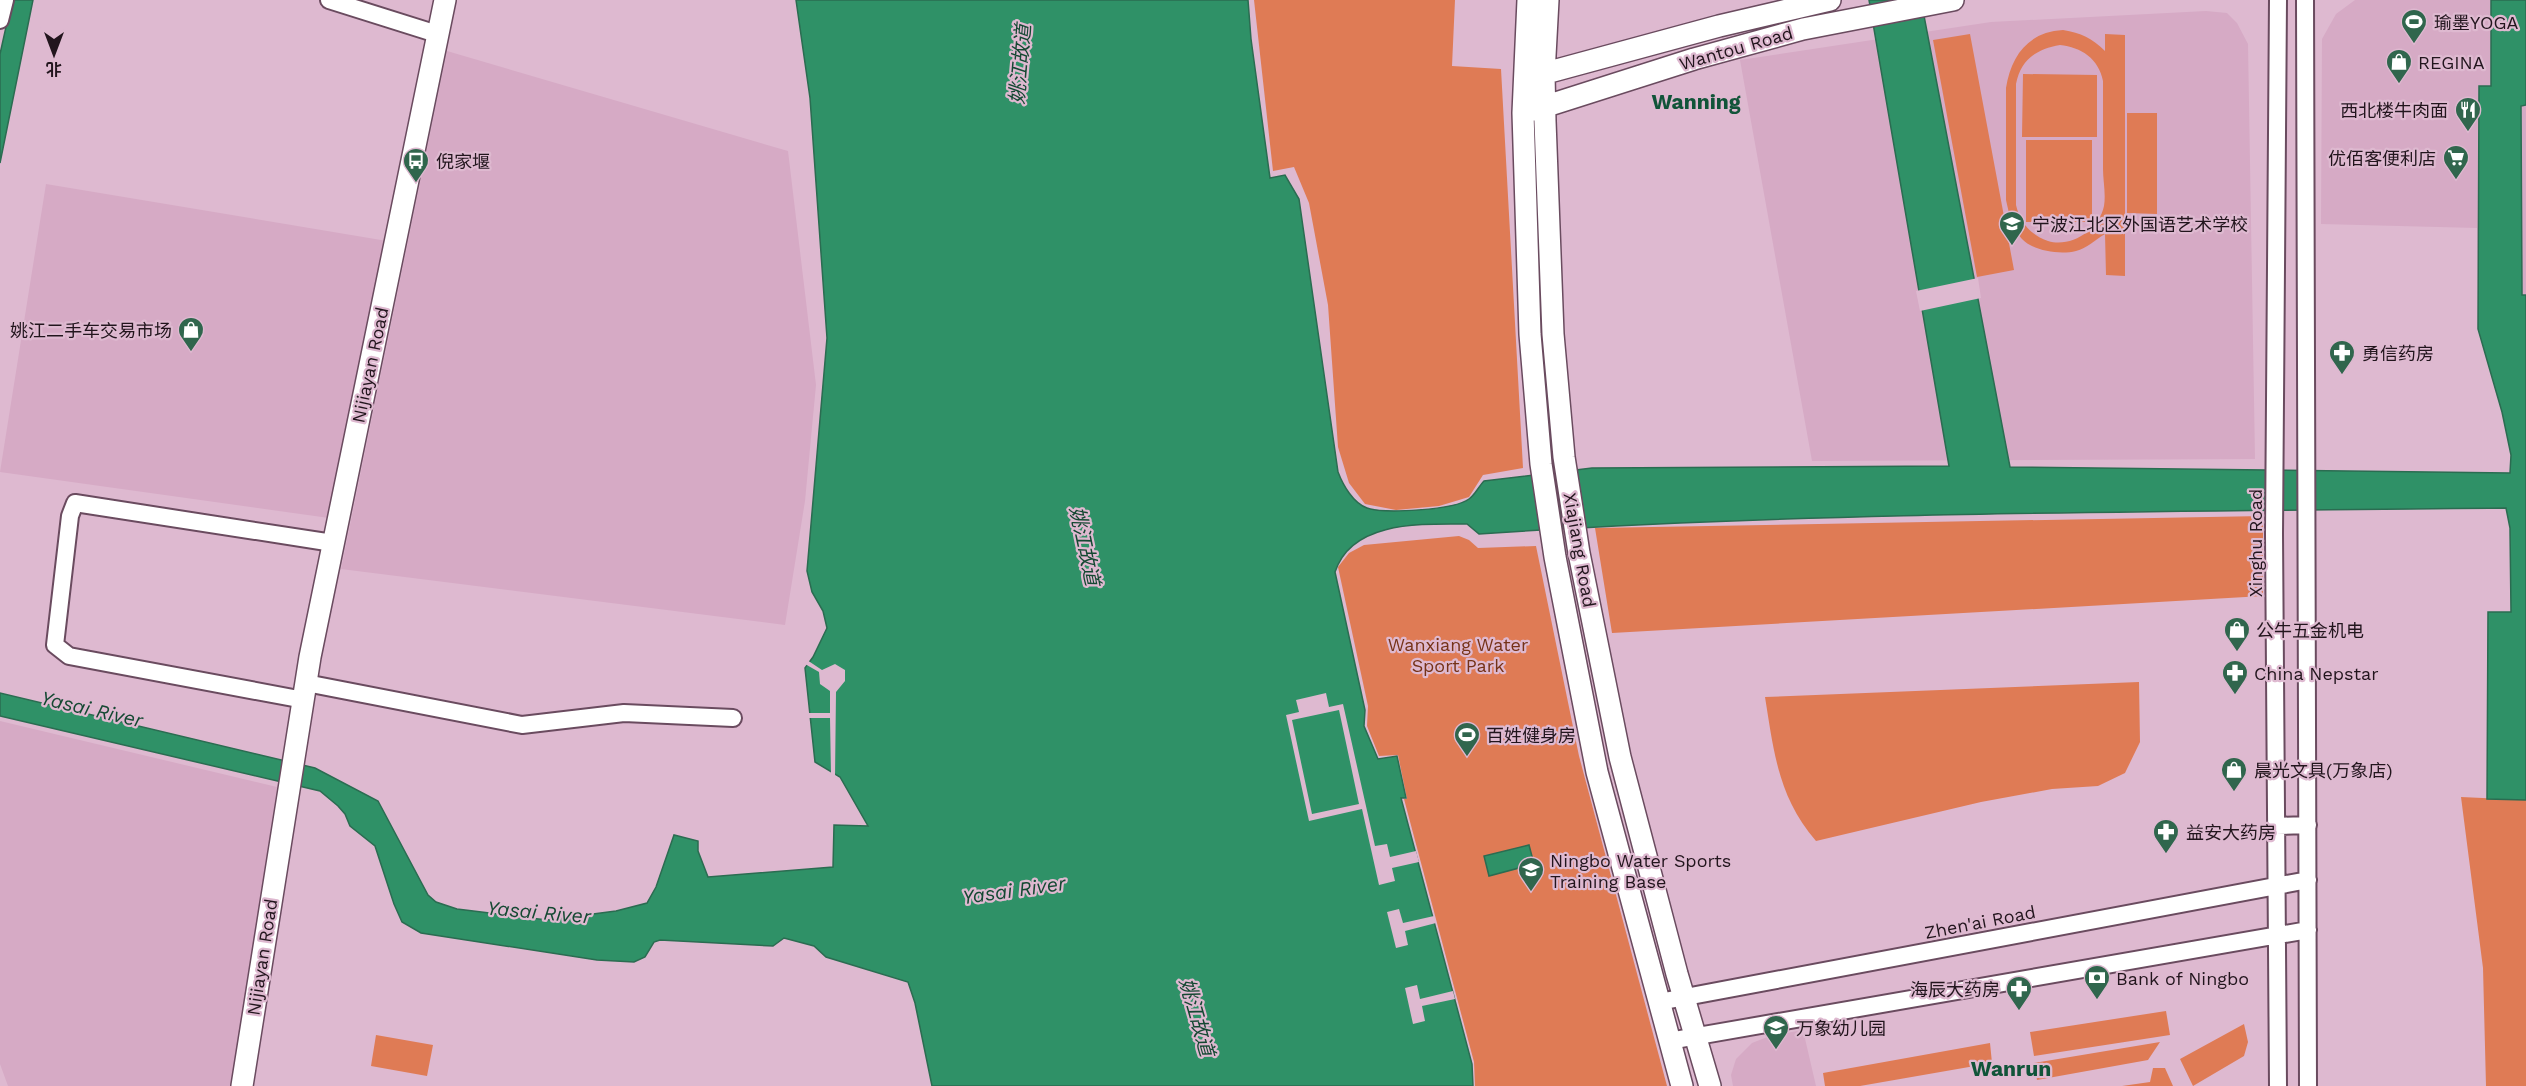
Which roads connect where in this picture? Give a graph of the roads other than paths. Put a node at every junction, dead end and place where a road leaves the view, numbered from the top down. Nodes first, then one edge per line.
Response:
1 (5, 0) edge
2 (328, 0) edge
3 (445, 0) edge
4 (1528, 0) edge
5 (1548, 0) edge
6 (1830, 0) edge
7 (1953, 0) edge
8 (2278, 0) edge
9 (2305, 0) edge
10 (0, 20) edge
11 (437, 34) junction
12 (1534, 77) junction
13 (1544, 107) junction
14 (1523, 114) junction
15 (333, 543) junction
16 (305, 691) junction
17 (733, 718) dead end
18 (2308, 825) junction
19 (2276, 826) junction
20 (2308, 880) junction
21 (2277, 886) junction
22 (2308, 930) junction
23 (2277, 935) junction
24 (1684, 998) junction
25 (1659, 1002) junction
26 (1696, 1036) junction
27 (1669, 1041) junction
28 (242, 1086) edge
29 (1682, 1086) edge
30 (1710, 1086) edge
31 (2278, 1086) edge
32 (2308, 1086) edge

1 - 10 street
2 - 11 street
3 - 11 main road, Nijiayan Road
4 - 12 main road, Xiajiang Road
5 - 12 main road, Xiajiang Road
6 - 12 main road, Wantou Road
7 - 13 main road, Wantou Road
8 - 19 street, Xinghu Road
9 - 18 street
11 - 15 main road, Nijiayan Road
12 - 13 main road, Xiajiang Road
12 - 14 main road, Xiajiang Road
13 - 14 main road, Wantou Road
13 - 24 main road, Xiajiang Road
14 - 25 main road, Xiajiang Road
15 - 16 main road, Nijiayan Road
15 - 16 street
16 - 17 street
16 - 28 main road, Nijiayan Road
18 - 19 street
18 - 20 street
19 - 21 street, Xinghu Road
20 - 21 street, Zhen'ai Road
20 - 22 street
21 - 23 street, Xinghu Road
21 - 24 street, Zhen'ai Road
22 - 23 street
22 - 32 street
23 - 26 street
23 - 31 street, Xinghu Road
24 - 25 street, Zhen'ai Road
24 - 26 main road, Xiajiang Road
25 - 27 main road, Xiajiang Road
26 - 27 street
26 - 30 main road, Xiajiang Road
27 - 29 main road, Xiajiang Road

